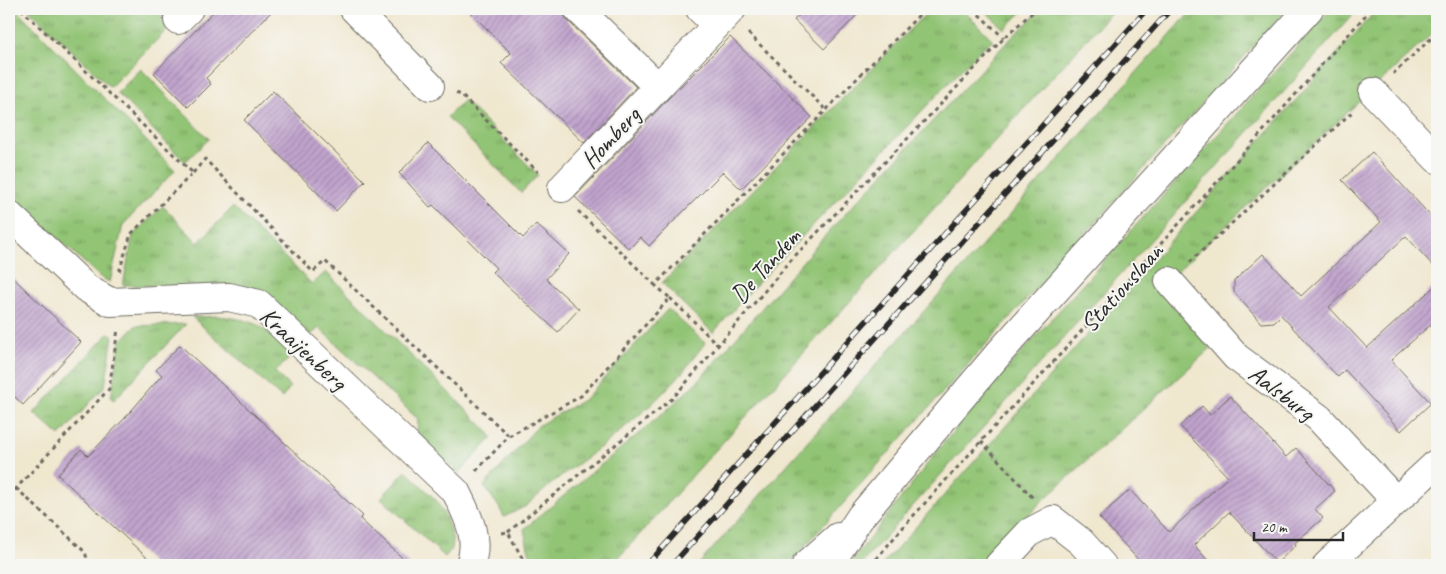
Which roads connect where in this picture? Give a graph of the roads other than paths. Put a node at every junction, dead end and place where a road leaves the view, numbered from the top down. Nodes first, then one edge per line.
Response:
1 (354, 9) edge
2 (580, 9) edge
3 (1309, 9) edge
4 (719, 14) edge
5 (430, 86) dead end
6 (658, 86) junction
7 (1373, 92) road end
8 (1437, 160) edge
9 (562, 188) dead end
10 (9, 215) edge
11 (1169, 282) road end
12 (1437, 463) edge
13 (1396, 501) junction
14 (861, 516) junction
15 (470, 565) edge
16 (806, 565) edge
17 (829, 565) edge
18 (999, 565) edge
19 (1102, 565) edge
20 (1327, 565) edge

1 - 5 street
2 - 6 street, Homberg
3 - 14 street, Stationslaan
4 - 6 street, Homberg
6 - 9 street, Homberg
7 - 8 street
10 - 15 street, Kraaijenberg
11 - 13 street, Aalsburg
12 - 13 street
13 - 20 street
14 - 16 street, Stationslaan
14 - 17 street, Stationslaan
18 - 19 street

